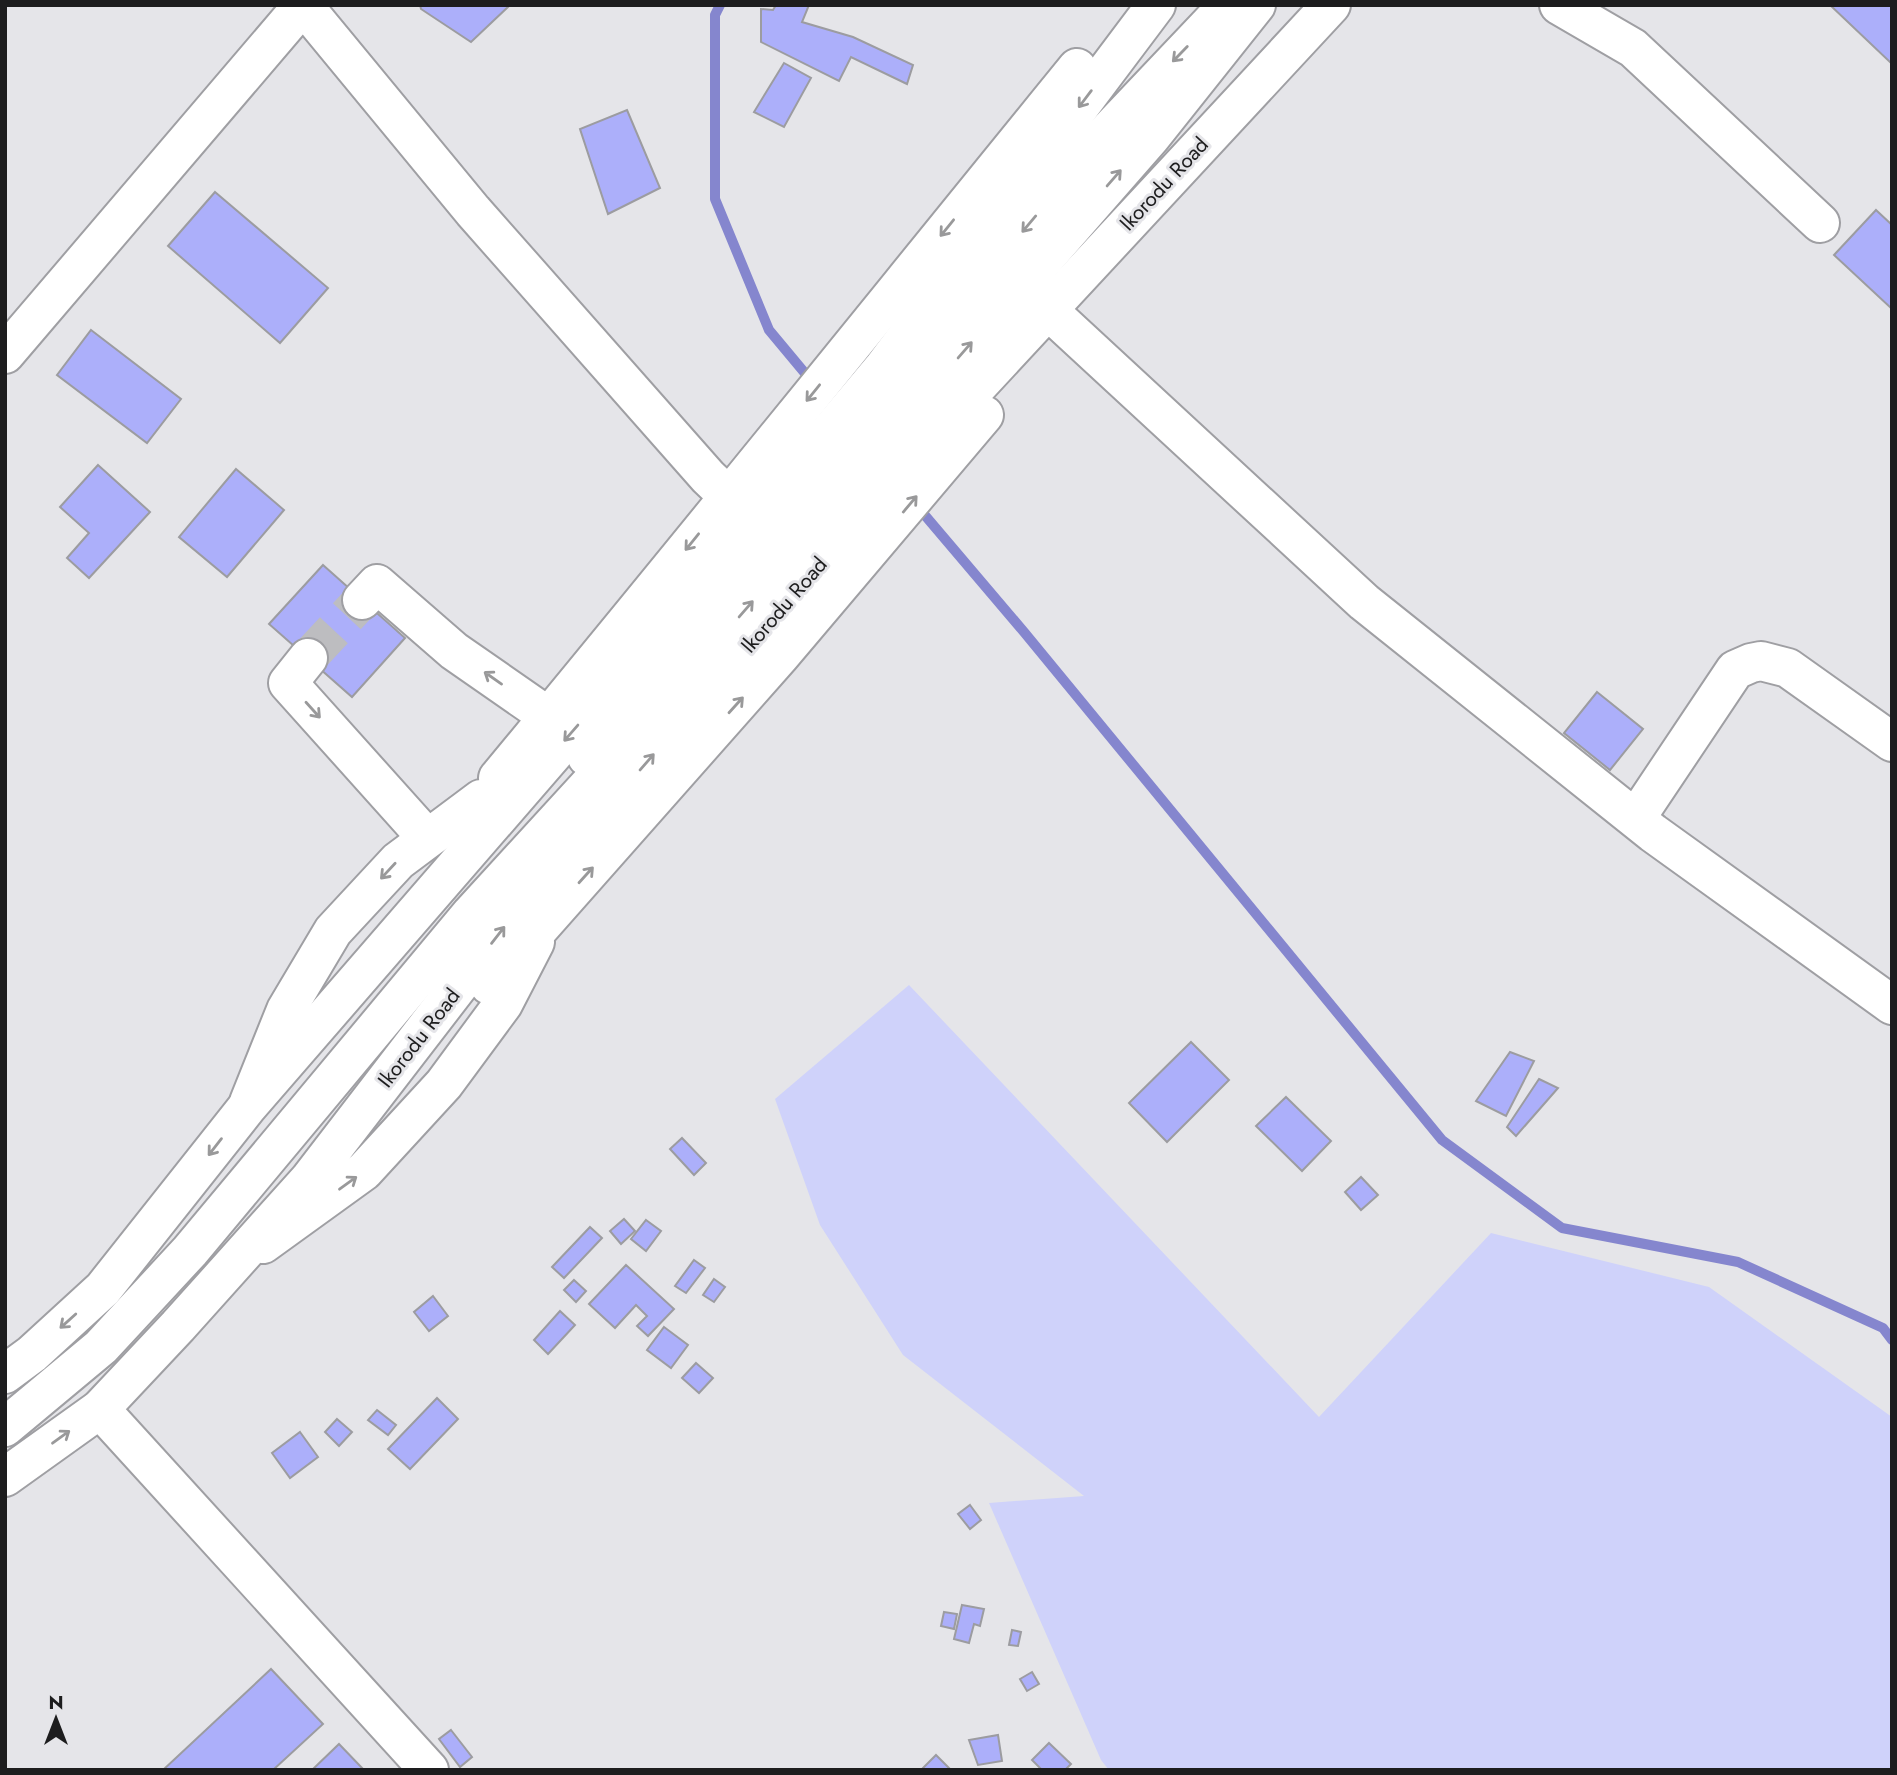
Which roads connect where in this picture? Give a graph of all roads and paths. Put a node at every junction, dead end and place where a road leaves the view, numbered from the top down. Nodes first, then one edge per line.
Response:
1 (303, 5) edge
2 (1131, 5) edge
3 (1156, 5) edge
4 (1228, 5) edge
5 (1256, 5) edge
6 (1331, 5) edge
7 (1559, 5) edge
8 (1286, 53) junction
9 (1820, 222) dead end
10 (1062, 323) junction
11 (5, 354) edge
12 (921, 403) junction
13 (729, 497) junction
14 (817, 504) junction
15 (362, 600) tunnel mouth
16 (308, 658) tunnel mouth
17 (549, 717) junction
18 (1892, 742) edge
19 (481, 799) junction
20 (1636, 818) junction
21 (428, 838) junction
22 (545, 921) junction
23 (1892, 1005) edge
24 (248, 1106) junction
25 (309, 1180) junction
26 (233, 1265) junction
27 (5, 1374) edge
28 (100, 1409) junction
29 (5, 1427) edge
30 (5, 1477) edge
31 (429, 1770) edge

1 - 11 main road
1 - 13 main road
2 -> 14 main road, Ikorodu Road
3 -> 12 main road, Ikorodu Road
4 -> 12 main road
12 -> 5 main road
6 - 8 main road, Ikorodu Road
7 - 9 main road
8 - 10 main road, Ikorodu Road
8 - 12 main road, Ikorodu Road
10 - 12 main road, Ikorodu Road
10 - 20 main road
14 -> 12 main road, Ikorodu Road
12 - 14 main road, Ikorodu Road
13 - 14 main road, Ikorodu Road
13 -> 17 main road, Ikorodu Road
22 -> 14 main road, Ikorodu Road
14 -> 24 main road, Ikorodu Road
25 -> 14 main road, Ikorodu Road
14 - 29 main road
17 -> 15 main road
16 -> 21 main road
17 - 19 main road, Ikorodu Road
18 - 20 main road
19 - 21 main road
19 - 24 main road, Ikorodu Road
20 - 23 main road
21 -> 24 main road
22 - 25 main road, Ikorodu Road
26 -> 22 main road
24 -> 27 main road, Ikorodu Road
25 - 26 main road, Ikorodu Road
26 - 28 main road, Ikorodu Road
30 -> 28 main road, Ikorodu Road
28 - 31 main road

